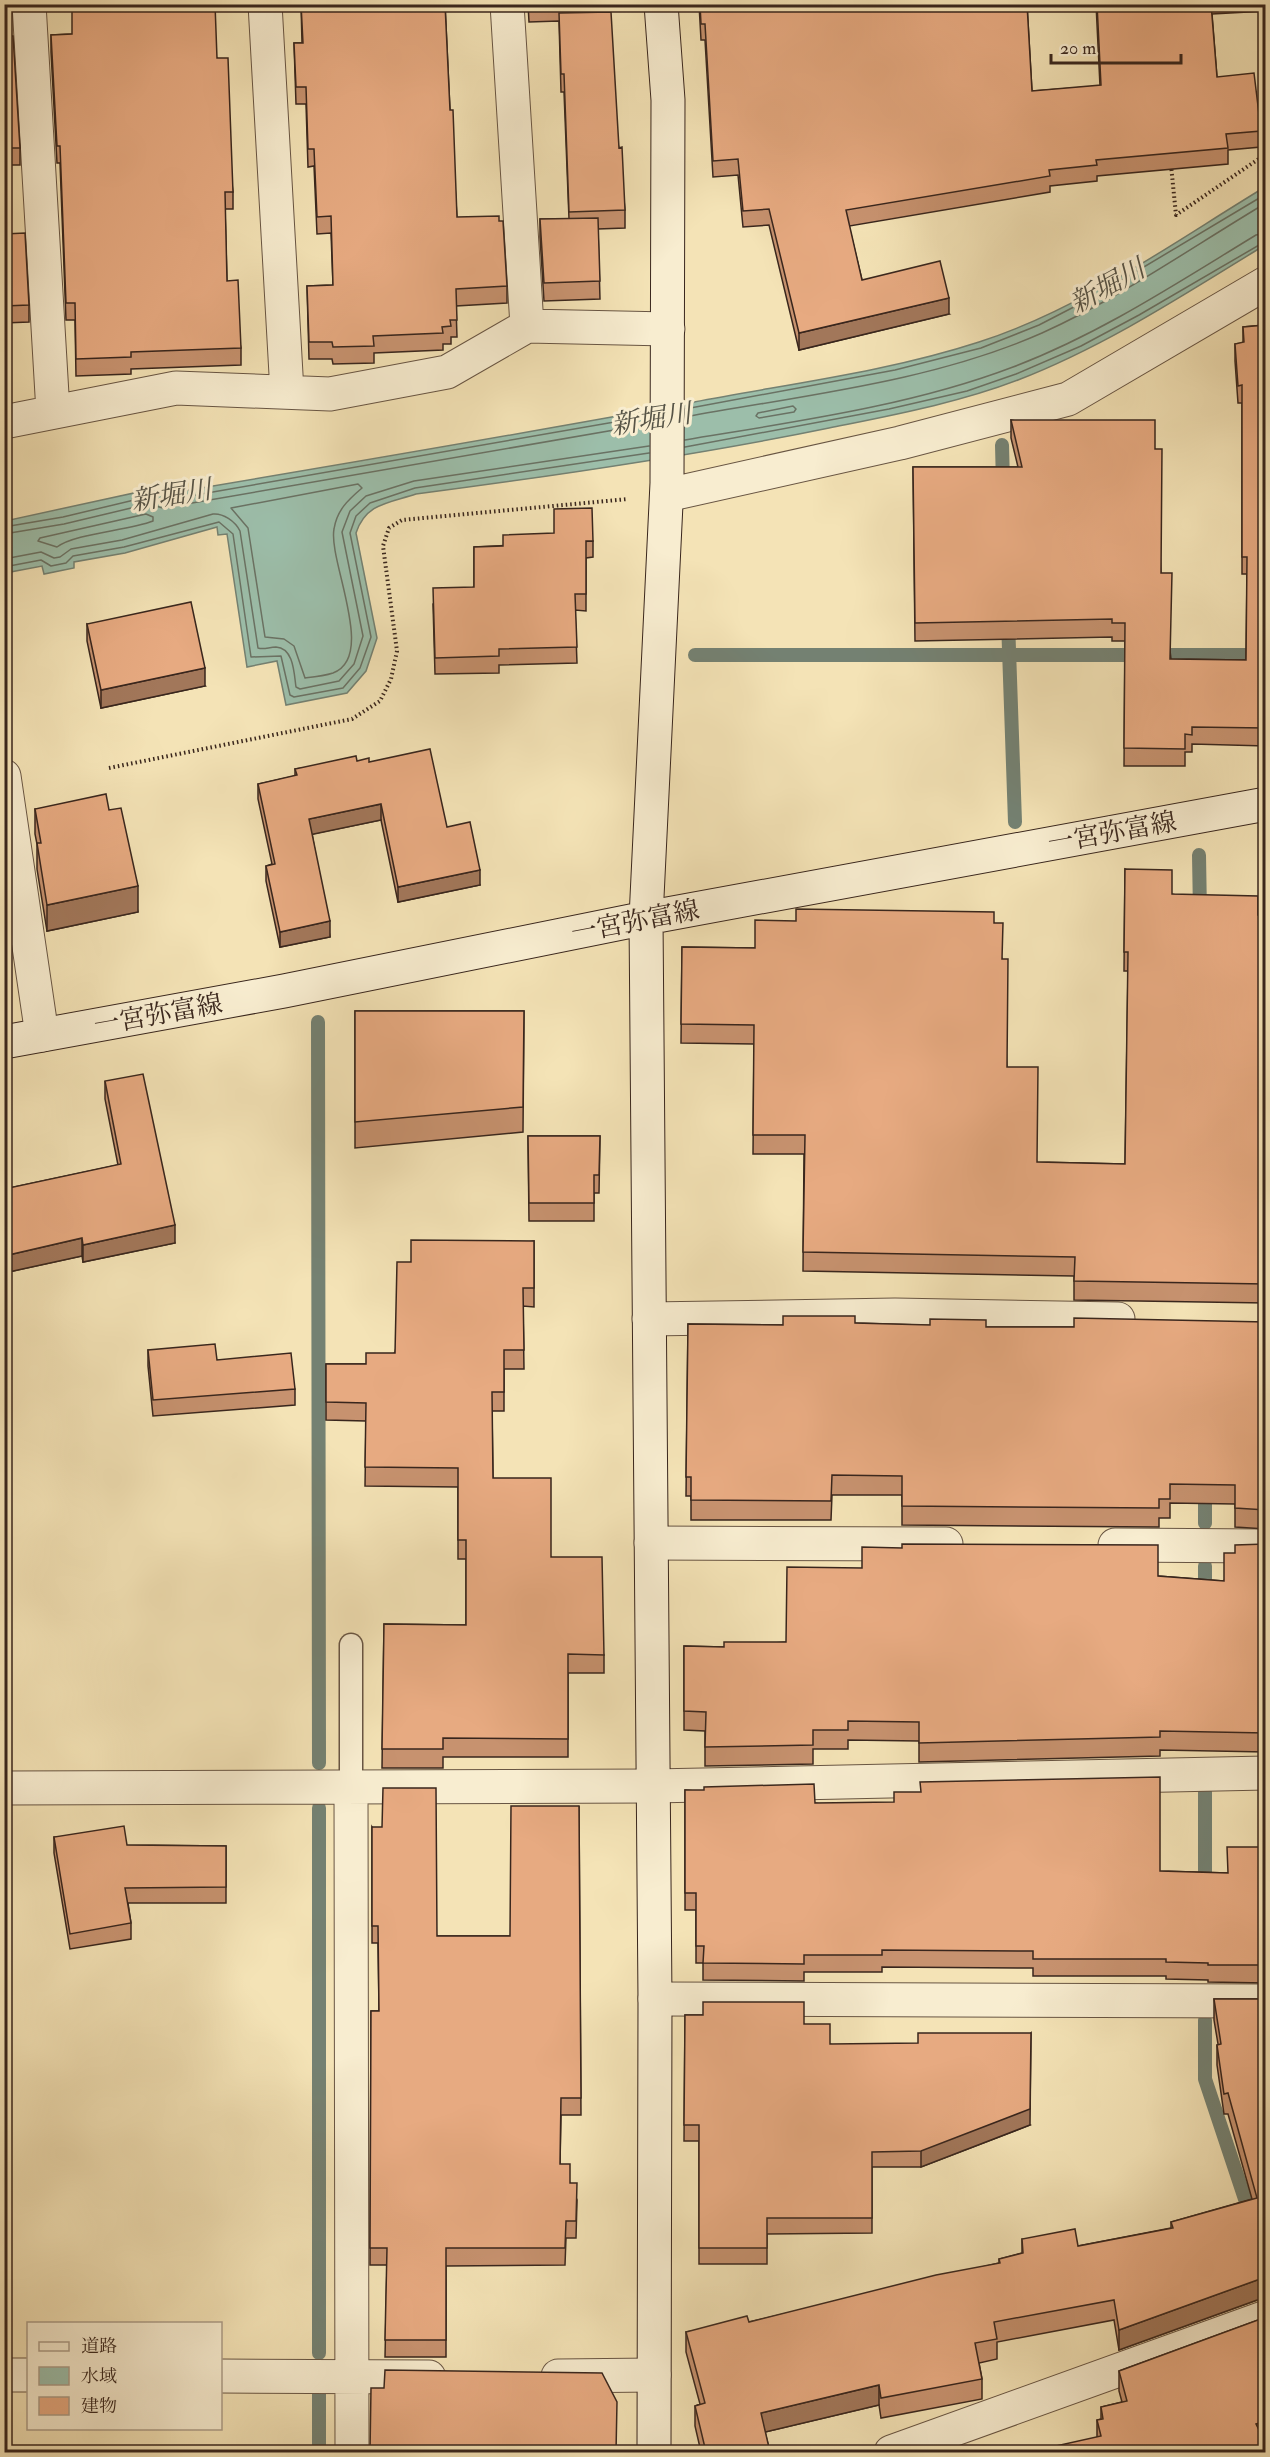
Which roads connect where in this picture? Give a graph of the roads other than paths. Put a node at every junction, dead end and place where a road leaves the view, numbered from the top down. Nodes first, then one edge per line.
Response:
1 (29, 4) edge
2 (265, 4) edge
3 (507, 4) edge
4 (661, 4) edge
5 (1266, 284) edge
6 (526, 326) junction
7 (668, 329) junction
8 (287, 392) junction
9 (53, 412) junction
10 (4, 422) edge
11 (667, 489) junction
12 (4, 776) edge
13 (1266, 804) edge
14 (646, 918) junction
15 (42, 1035) junction
16 (4, 1042) edge
17 (649, 1319) junction
18 (1146, 1320) edge
19 (651, 1543) junction
20 (982, 1545) edge
21 (1088, 1545) edge
22 (1266, 1546) edge
23 (351, 1645) dead end
24 (1266, 1773) edge
25 (653, 1786) junction
26 (351, 1787) junction
27 (4, 1788) edge
28 (655, 1999) junction
29 (1266, 2001) edge
30 (1266, 2318) edge
31 (4, 2375) edge
32 (27, 2375) edge
33 (654, 2375) junction
34 (222, 2376) edge
35 (458, 2376) edge
36 (527, 2376) edge
37 (353, 2377) junction
38 (352, 2452) edge
39 (654, 2452) edge
40 (891, 2452) edge

1 - 9 street
2 - 8 street
3 - 6 street
4 - 7 street
5 - 11 street
6 - 7 street
6 - 8 street
7 - 11 street
8 - 9 street
9 - 10 street
11 - 14 street
12 - 15 street
13 - 14 street, 一宮弥富線
14 - 15 street, 一宮弥富線
14 - 17 street
15 - 16 street, 一宮弥富線
17 - 18 street
17 - 19 street
19 - 20 street
19 - 25 street
21 - 22 street
23 - 26 lane
24 - 25 street
25 - 26 street
25 - 28 street
26 - 27 street
26 - 37 street
28 - 29 street
28 - 33 street
30 - 40 street
31 - 32 street
33 - 36 street
33 - 39 street
34 - 37 street
35 - 37 street
37 - 38 street

